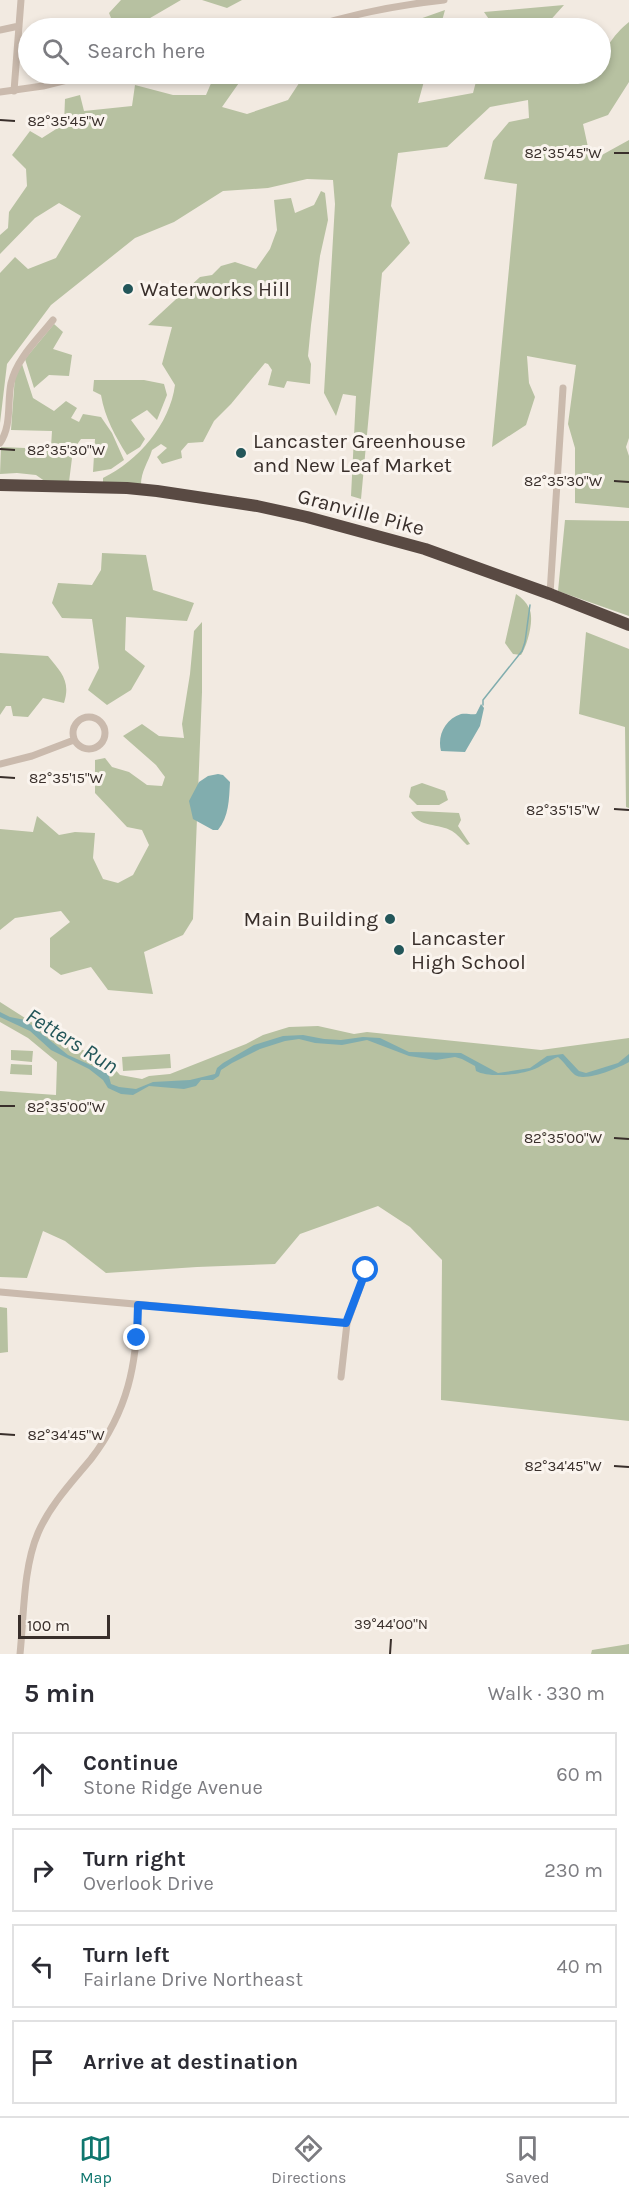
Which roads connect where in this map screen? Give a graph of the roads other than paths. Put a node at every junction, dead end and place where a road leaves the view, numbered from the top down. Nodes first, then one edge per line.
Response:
1 (21, 0) edge
2 (444, 0) edge
3 (20, 18) edge
4 (345, 18) edge
5 (18, 26) edge
6 (0, 30) edge
7 (18, 39) edge
8 (51, 84) edge
9 (14, 91) junction
10 (0, 92) edge
11 (53, 320) dead end
12 (562, 388) dead end
13 (0, 443) edge
14 (0, 485) edge
15 (550, 594) junction
16 (629, 625) edge
17 (74, 740) junction
18 (0, 764) edge
19 (366, 1270) dead end
20 (0, 1292) edge
21 (138, 1305) junction
22 (346, 1323) junction
23 (341, 1377) dead end
24 (20, 1654) edge

1 - 3 street
2 - 4 street
5 - 6 street
7 - 9 street
8 - 9 street
9 - 10 street
11 - 13 street
12 - 15 street
14 - 15 highway, Granville Pike
15 - 16 highway, Granville Pike
17 - 17 street
17 - 18 street
19 - 22 street
20 - 21 street
21 - 22 street
21 - 24 street
22 - 23 street

